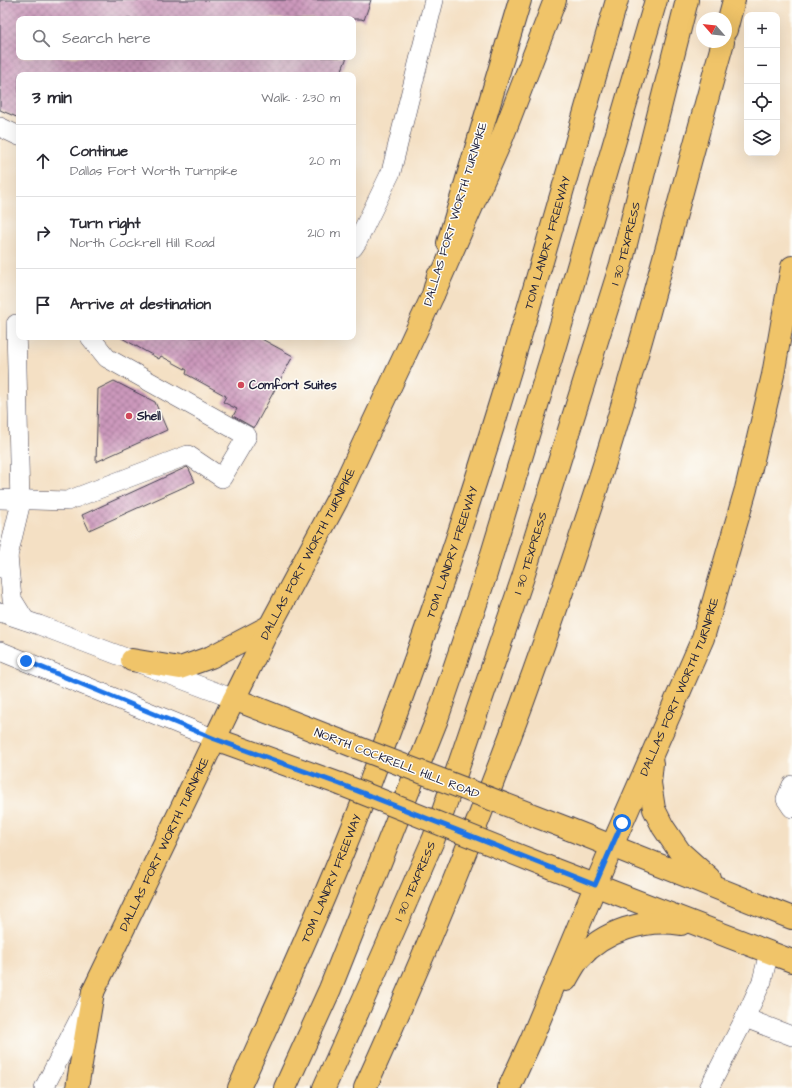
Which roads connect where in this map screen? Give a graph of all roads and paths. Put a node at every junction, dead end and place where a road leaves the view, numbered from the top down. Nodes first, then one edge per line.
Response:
1 (434, 0) edge
2 (520, 0) edge
3 (555, 0) edge
4 (617, 0) edge
5 (656, 0) edge
6 (687, 0) edge
7 (734, 0) edge
8 (731, 12) edge
9 (721, 48) edge
10 (0, 127) edge
11 (16, 135) edge
12 (356, 244) edge
13 (792, 266) edge
14 (433, 295) junction
15 (12, 324) edge
16 (92, 340) edge
17 (0, 499) edge
18 (20, 500) junction
19 (4, 562) edge
20 (0, 612) edge
21 (25, 620) junction
22 (270, 626) junction
23 (0, 652) edge
24 (132, 660) junction
25 (234, 699) junction
26 (215, 739) junction
27 (654, 750) junction
28 (792, 785) edge
29 (792, 808) edge
30 (612, 846) junction
31 (595, 885) junction
32 (720, 888) junction
33 (792, 918) edge
34 (707, 928) junction
35 (768, 952) junction
36 (792, 961) edge
37 (94, 992) junction
38 (745, 1018) junction
39 (538, 1023) junction
40 (792, 1036) edge
41 (44, 1088) edge
42 (77, 1088) edge
43 (239, 1088) edge
44 (285, 1088) edge
45 (324, 1088) edge
46 (365, 1088) edge
47 (509, 1088) edge
48 (709, 1088) edge

1 - 12 street
2 - 14 main road, DALLAS FORT WORTH TURNPIKE
3 - 14 main road
4 - 43 main road, TOM LANDRY FREEWAY
5 - 44 main road
6 - 45 main road, I 30 TEXPRESS
7 - 8 main road
9 - 46 main road
10 - 11 street
13 - 27 main road, DALLAS FORT WORTH TURNPIKE
14 - 22 main road, DALLAS FORT WORTH TURNPIKE
15 - 18 street
16 - 18 street
17 - 18 street
18 - 19 street
19 - 21 street
20 - 21 street, NORTH COCKRELL HILL ROAD
21 - 24 street, NORTH COCKRELL HILL ROAD
22 - 24 main road
22 - 25 main road, DALLAS FORT WORTH TURNPIKE
23 - 26 street
24 - 25 street, NORTH COCKRELL HILL ROAD
25 - 26 main road, DALLAS FORT WORTH TURNPIKE
25 - 30 main road, NORTH COCKRELL HILL ROAD, bridge
26 - 31 main road, bridge
26 - 37 main road, DALLAS FORT WORTH TURNPIKE
27 - 30 main road, DALLAS FORT WORTH TURNPIKE
27 - 32 main road
28 - 29 street
30 - 31 main road, DALLAS FORT WORTH TURNPIKE
30 - 32 main road, NORTH COCKRELL HILL ROAD
31 - 34 main road
31 - 39 main road, DALLAS FORT WORTH TURNPIKE
32 - 33 main road, NORTH COCKRELL HILL ROAD
34 - 35 main road
34 - 39 main road
35 - 36 main road
35 - 38 street
37 - 41 street, DALLAS FORT WORTH TURNPIKE
37 - 42 main road
38 - 40 street
38 - 48 street
39 - 47 main road, DALLAS FORT WORTH TURNPIKE

